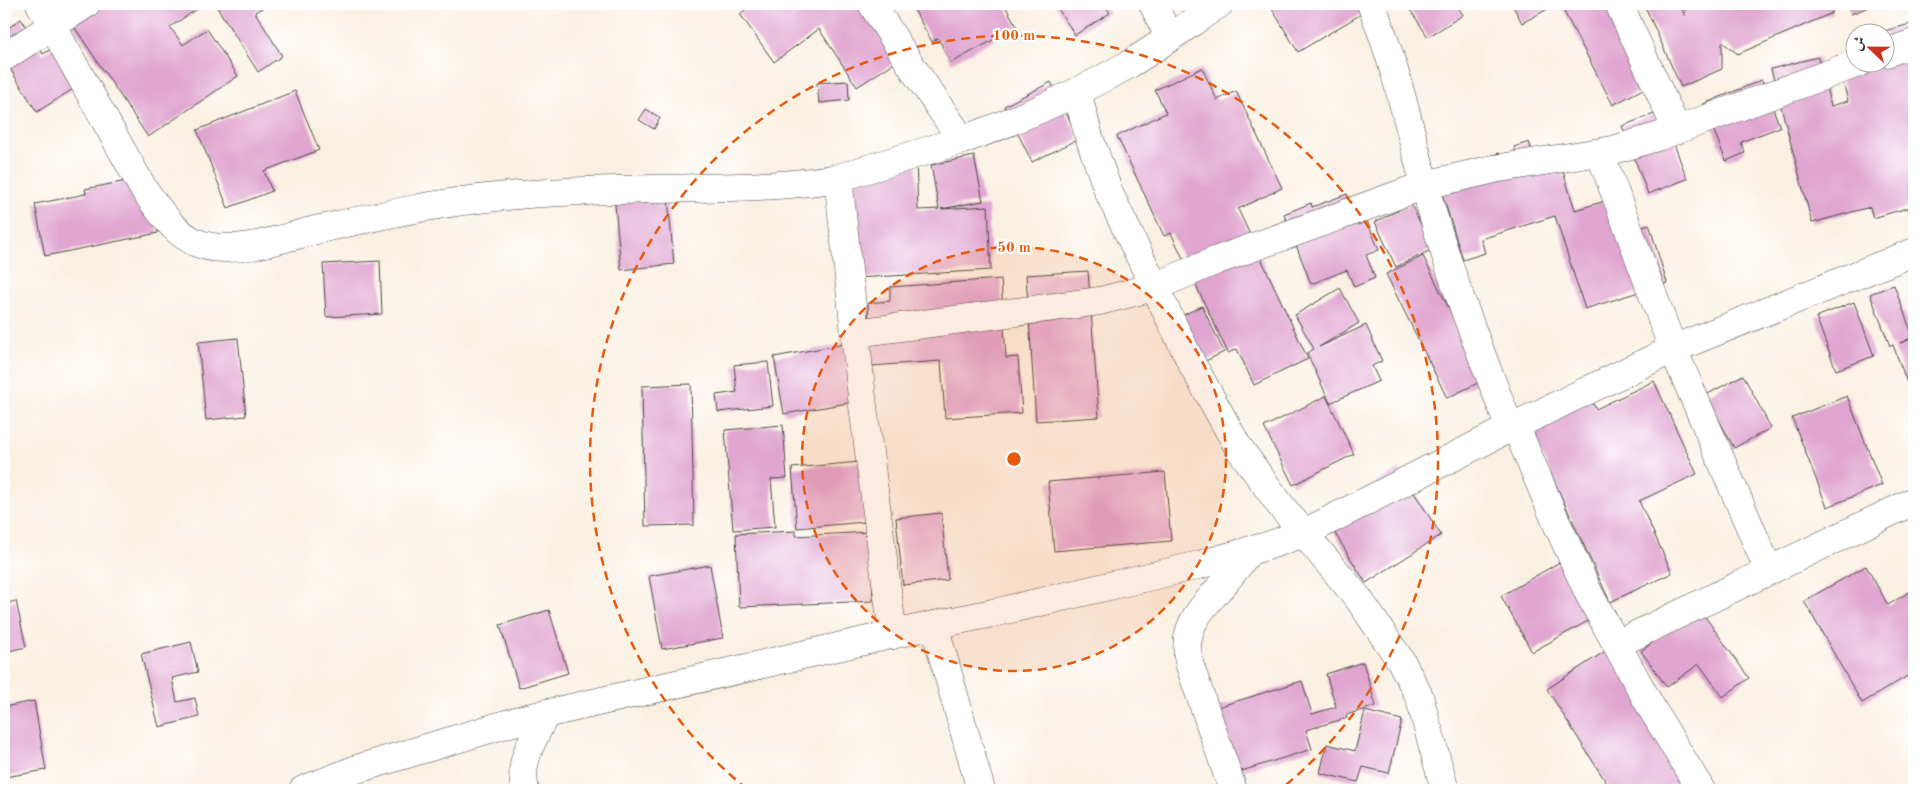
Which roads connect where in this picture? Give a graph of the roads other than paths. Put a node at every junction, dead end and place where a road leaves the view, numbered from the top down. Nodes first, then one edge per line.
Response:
1 (86, 4) edge
2 (872, 4) edge
3 (1153, 4) edge
4 (1219, 4) edge
5 (1371, 4) edge
6 (1618, 4) edge
7 (46, 15) edge
8 (1169, 37) junction
9 (1914, 43) edge
10 (1896, 50) edge
11 (4, 57) edge
12 (1846, 67) edge
13 (1077, 92) junction
14 (1677, 130) junction
15 (962, 140) junction
16 (1600, 153) junction
17 (838, 178) junction
18 (1425, 185) junction
19 (1914, 252) edge
20 (1154, 287) junction
21 (855, 333) junction
22 (1673, 349) junction
23 (1512, 426) junction
24 (1914, 501) edge
25 (1304, 533) junction
26 (1250, 550) junction
27 (1769, 571) junction
28 (934, 625) junction
29 (893, 635) junction
30 (1617, 644) junction
31 (546, 714) junction
32 (302, 790) edge
33 (525, 790) edge
34 (981, 790) edge
35 (1233, 790) edge
36 (1445, 790) edge
37 (1701, 790) edge

1 - 7 street
2 - 15 street
3 - 8 street
4 - 8 street
5 - 18 street
6 - 14 street
7 - 11 street
7 - 17 street
8 - 13 street
9 - 10 street
12 - 14 street
13 - 15 street
13 - 20 street
14 - 16 street
15 - 17 street
16 - 18 street
16 - 22 street
17 - 21 street
18 - 20 street
18 - 23 street
19 - 22 street
20 - 21 street
20 - 25 street
21 - 29 street
22 - 23 street
22 - 27 street
23 - 25 street
23 - 30 street
24 - 27 street
25 - 26 street
25 - 36 street
26 - 28 street
26 - 35 street
27 - 30 street
28 - 29 street
28 - 34 street
29 - 31 street
30 - 37 street
31 - 32 street
31 - 33 street

